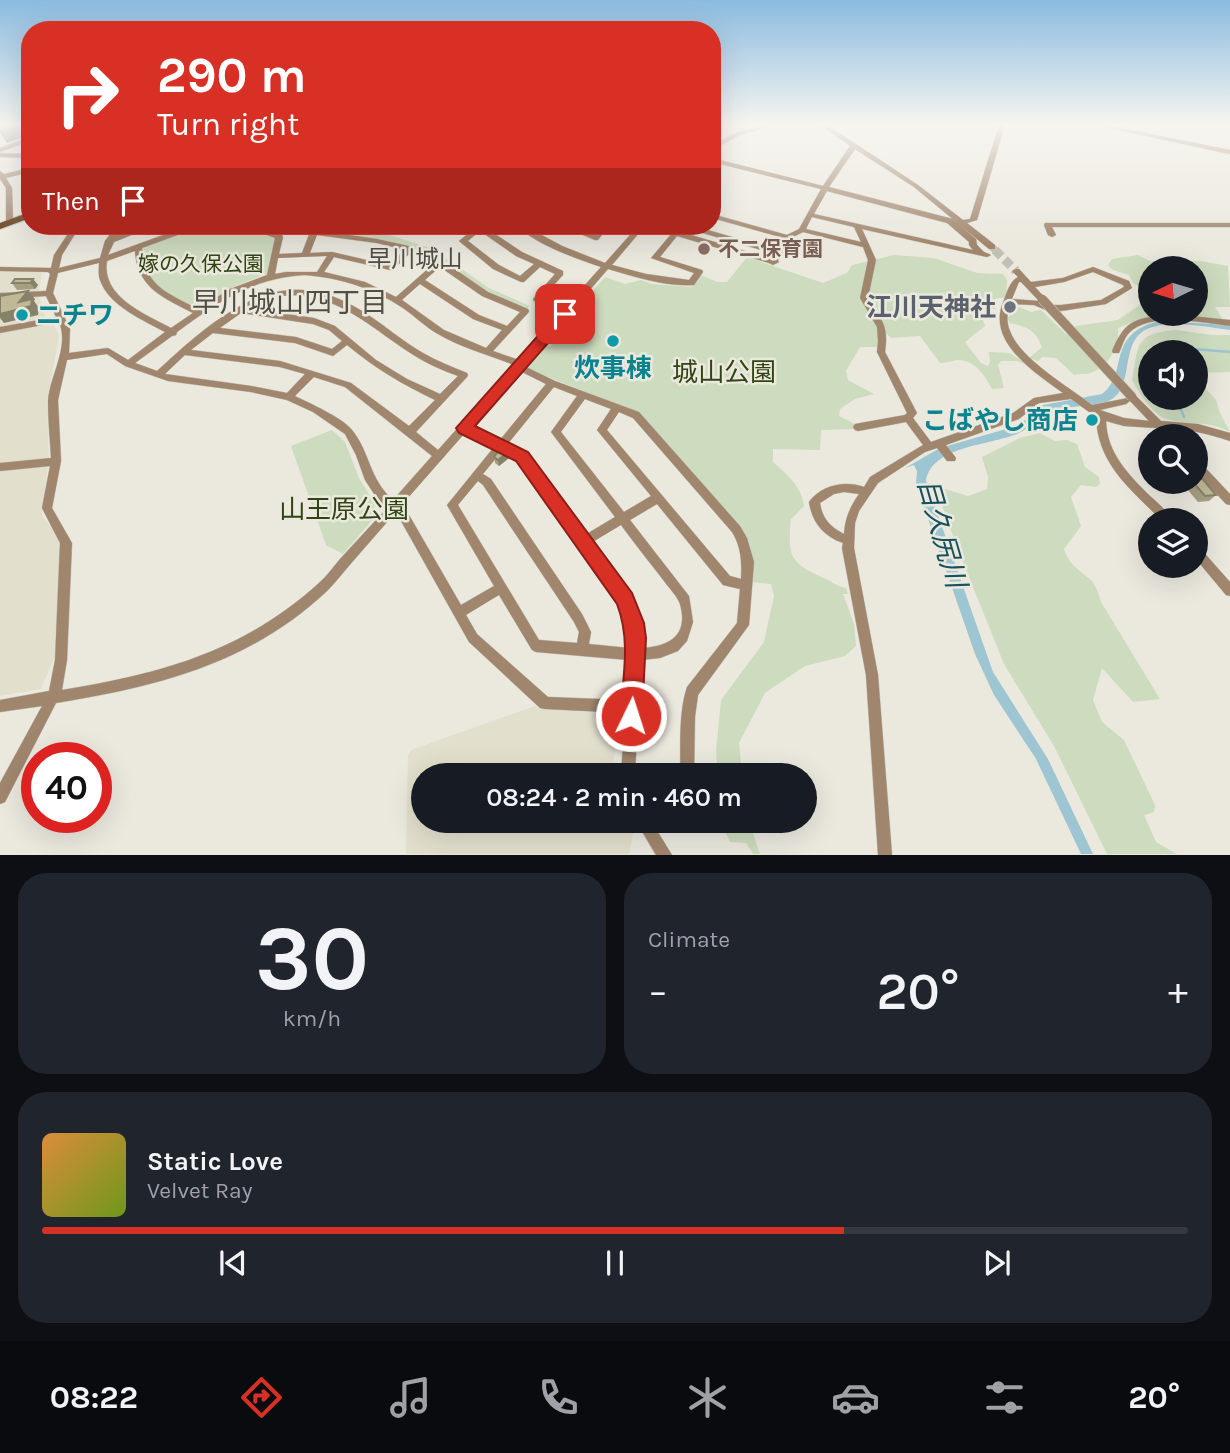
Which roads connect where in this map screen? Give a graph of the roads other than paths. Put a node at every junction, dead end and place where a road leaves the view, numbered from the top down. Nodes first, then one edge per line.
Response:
1 (732, 165) edge
2 (841, 165) edge
3 (884, 165) edge
4 (990, 165) edge
5 (21, 172) edge
6 (1, 176) edge
7 (825, 188) junction
8 (811, 215) junction
9 (21, 217) edge
10 (721, 218) edge
11 (3, 222) edge
12 (964, 222) junction
13 (1152, 223) junction
14 (1230, 225) edge
15 (858, 227) junction
16 (802, 230) junction
17 (70, 235) edge
18 (113, 235) edge
19 (125, 235) edge
20 (170, 235) edge
21 (274, 235) edge
22 (313, 235) edge
23 (335, 235) edge
24 (469, 235) edge
25 (492, 235) edge
26 (534, 235) edge
27 (634, 235) edge
28 (673, 235) edge
29 (682, 235) edge
30 (716, 235) edge
31 (1052, 235) dead end
32 (788, 237) junction
33 (1152, 238) dead end
34 (109, 241) junction
35 (864, 245) junction
36 (138, 247) junction
37 (992, 247) tunnel mouth
38 (306, 253) junction
39 (780, 253) junction
40 (332, 254) junction
41 (275, 256) junction
42 (655, 258) junction
43 (103, 260) junction
44 (538, 264) junction
45 (608, 265) junction
46 (0, 269) edge
47 (52, 271) junction
48 (320, 272) junction
49 (641, 275) junction
50 (271, 276) junction
51 (1023, 278) junction
52 (421, 281) junction
53 (49, 293) junction
54 (0, 296) edge
55 (397, 300) junction
56 (1007, 301) junction
57 (241, 310) junction
58 (569, 310) junction
59 (201, 313) junction
60 (60, 319) junction
61 (1230, 323) edge
62 (507, 329) junction
63 (0, 330) edge
64 (212, 330) junction
65 (173, 333) junction
66 (348, 340) junction
67 (488, 351) junction
68 (1116, 351) dead end
69 (183, 352) junction
70 (63, 357) junction
71 (128, 364) junction
72 (522, 367) junction
73 (312, 373) junction
74 (158, 375) junction
75 (552, 383) junction
76 (583, 395) junction
77 (1075, 396) junction
78 (289, 397) junction
79 (441, 399) junction
80 (1129, 399) junction
81 (617, 408) junction
82 (1089, 408) junction
83 (1101, 416) junction
84 (908, 418) junction
85 (1147, 424) edge
86 (1158, 424) edge
87 (858, 427) dead end
88 (464, 428) junction
89 (1208, 430) edge
90 (410, 432) junction
91 (1230, 436) edge
92 (501, 444) junction
93 (936, 445) junction
94 (439, 456) junction
95 (951, 457) dead end
96 (56, 461) junction
97 (0, 467) edge
98 (476, 475) junction
99 (1208, 478) edge
100 (864, 491) junction
101 (657, 498) junction
102 (1230, 501) edge
103 (394, 506) junction
104 (1156, 508) edge
105 (623, 518) junction
106 (848, 540) junction
107 (584, 541) junction
108 (1208, 565) edge
109 (747, 584) junction
110 (501, 588) junction
111 (1230, 591) edge
112 (458, 613) junction
113 (582, 649) junction
114 (635, 655) junction
115 (52, 698) junction
116 (0, 706) edge
117 (632, 707) junction
118 (629, 763) edge
119 (687, 763) edge
120 (0, 796) edge
121 (651, 833) edge
122 (665, 855) edge
123 (885, 855) edge

1 - 7 street
2 - 7 street
3 - 12 street
4 - 12 street
5 - 6 street
6 - 11 street
7 - 8 street
7 - 15 street
8 - 15 street
8 - 16 street
9 - 11 main road
10 - 32 street
12 - 37 street
13 - 14 street
13 - 31 street
13 - 33 street
15 - 35 street
16 - 32 street
16 - 35 street
17 - 47 street
18 - 34 street
19 - 34 street
20 - 36 street
21 - 41 street
22 - 38 street
23 - 40 street
24 - 44 street
25 - 44 street
26 - 45 street
27 - 45 street
28 - 42 street
29 - 39 street
30 - 39 street
32 - 39 street
34 - 43 street
35 - 84 street
36 - 43 street
36 - 59 street
38 - 40 street
38 - 41 street
40 - 48 street
41 - 50 street
42 - 49 street
42 - 49 street
43 - 47 street
43 - 65 street
44 - 58 street
45 - 49 street
45 - 58 street
46 - 47 street
47 - 53 street
48 - 50 street
48 - 55 street
50 - 59 street
51 - 56 street
51 - 56 street
51 - 80 street, bridge
52 - 55 street
52 - 62 street
52 - 62 street
53 - 54 street
53 - 60 street
55 - 67 street
56 - 77 street
57 - 64 street
57 - 66 street
57 - 79 street
58 - 72 street
59 - 65 street
60 - 63 street
60 - 70 street
61 - 68 street
62 - 67 street
64 - 66 street
64 - 69 street
65 - 71 street
66 - 79 street
67 - 72 street
69 - 73 street
69 - 74 street
70 - 71 street
70 - 96 street
71 - 74 street
72 - 75 street
72 - 88 street
73 - 78 street
73 - 90 street
74 - 78 street
75 - 76 street
75 - 92 street
76 - 81 street
76 - 105 street
77 - 82 street
77 - 93 street
78 - 103 street
79 - 90 street
80 - 82 street
80 - 86 street
81 - 101 street
81 - 109 street
82 - 83 street
83 - 85 street
83 - 104 street
84 - 87 street
84 - 93 street
88 - 92 street
88 - 94 street
89 - 91 street
90 - 94 street
92 - 98 street
92 - 107 street
93 - 95 street
93 - 100 street
94 - 103 street
96 - 97 street
96 - 115 street
98 - 110 street
98 - 113 street
99 - 102 street
100 - 106 street
100 - 106 street
101 - 105 street
101 - 109 street
103 - 112 street
103 - 115 street
105 - 107 street
105 - 114 street
106 - 123 street
107 - 114 street
108 - 111 street
109 - 119 street
110 - 112 street
110 - 113 street
112 - 117 street
113 - 114 street
114 - 117 street
115 - 116 street
115 - 120 street
117 - 118 street
121 - 122 street

